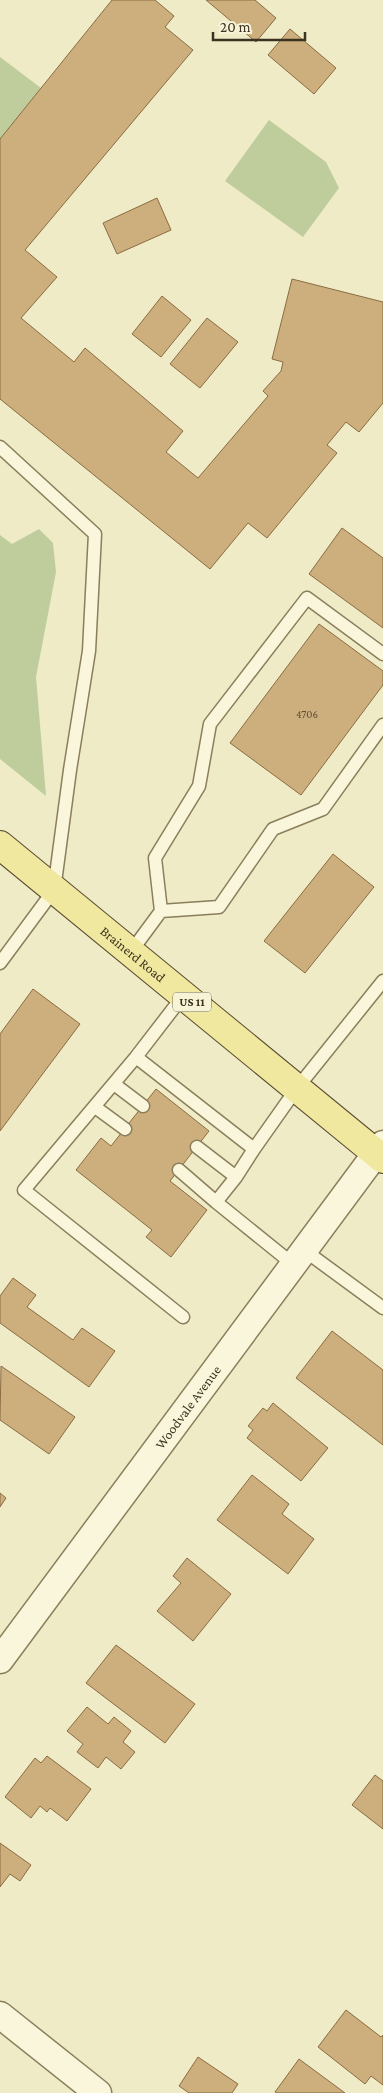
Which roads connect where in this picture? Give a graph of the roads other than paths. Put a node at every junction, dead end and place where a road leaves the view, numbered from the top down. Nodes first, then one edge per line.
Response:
1 (0, 447) edge
2 (383, 654) edge
3 (383, 725) edge
4 (0, 846) edge
5 (54, 890) junction
6 (161, 911) junction
7 (130, 954) junction
8 (0, 962) edge
9 (383, 981) edge
10 (183, 996) junction
11 (136, 1057) junction
12 (114, 1084) junction
13 (297, 1088) junction
14 (143, 1106) dead end
15 (95, 1107) junction
16 (125, 1129) dead end
17 (197, 1147) dead end
18 (254, 1149) junction
19 (381, 1152) edge
20 (179, 1170) dead end
21 (236, 1177) junction
22 (216, 1202) junction
23 (299, 1258) junction
24 (383, 1308) edge
25 (183, 1316) dead end
26 (0, 1660) edge
27 (0, 2015) edge
28 (98, 2093) edge

1 - 5 lane
2 - 6 lane
3 - 6 lane
4 - 5 main road, Brainerd Road / US 11
5 - 7 main road, Brainerd Road / US 11
5 - 8 lane
6 - 7 lane
7 - 10 main road, Brainerd Road / US 11
9 - 13 lane
10 - 11 lane
10 - 13 main road, Brainerd Road / US 11
11 - 12 lane
11 - 18 lane
12 - 14 lane
12 - 15 lane
13 - 18 lane
13 - 19 main road, Brainerd Road / US 11
15 - 16 lane
15 - 25 lane
17 - 21 lane
18 - 21 lane
19 - 23 street, Woodvale Avenue
20 - 22 lane
21 - 22 lane
22 - 23 lane
23 - 24 lane
23 - 26 street, Woodvale Avenue
27 - 28 street

